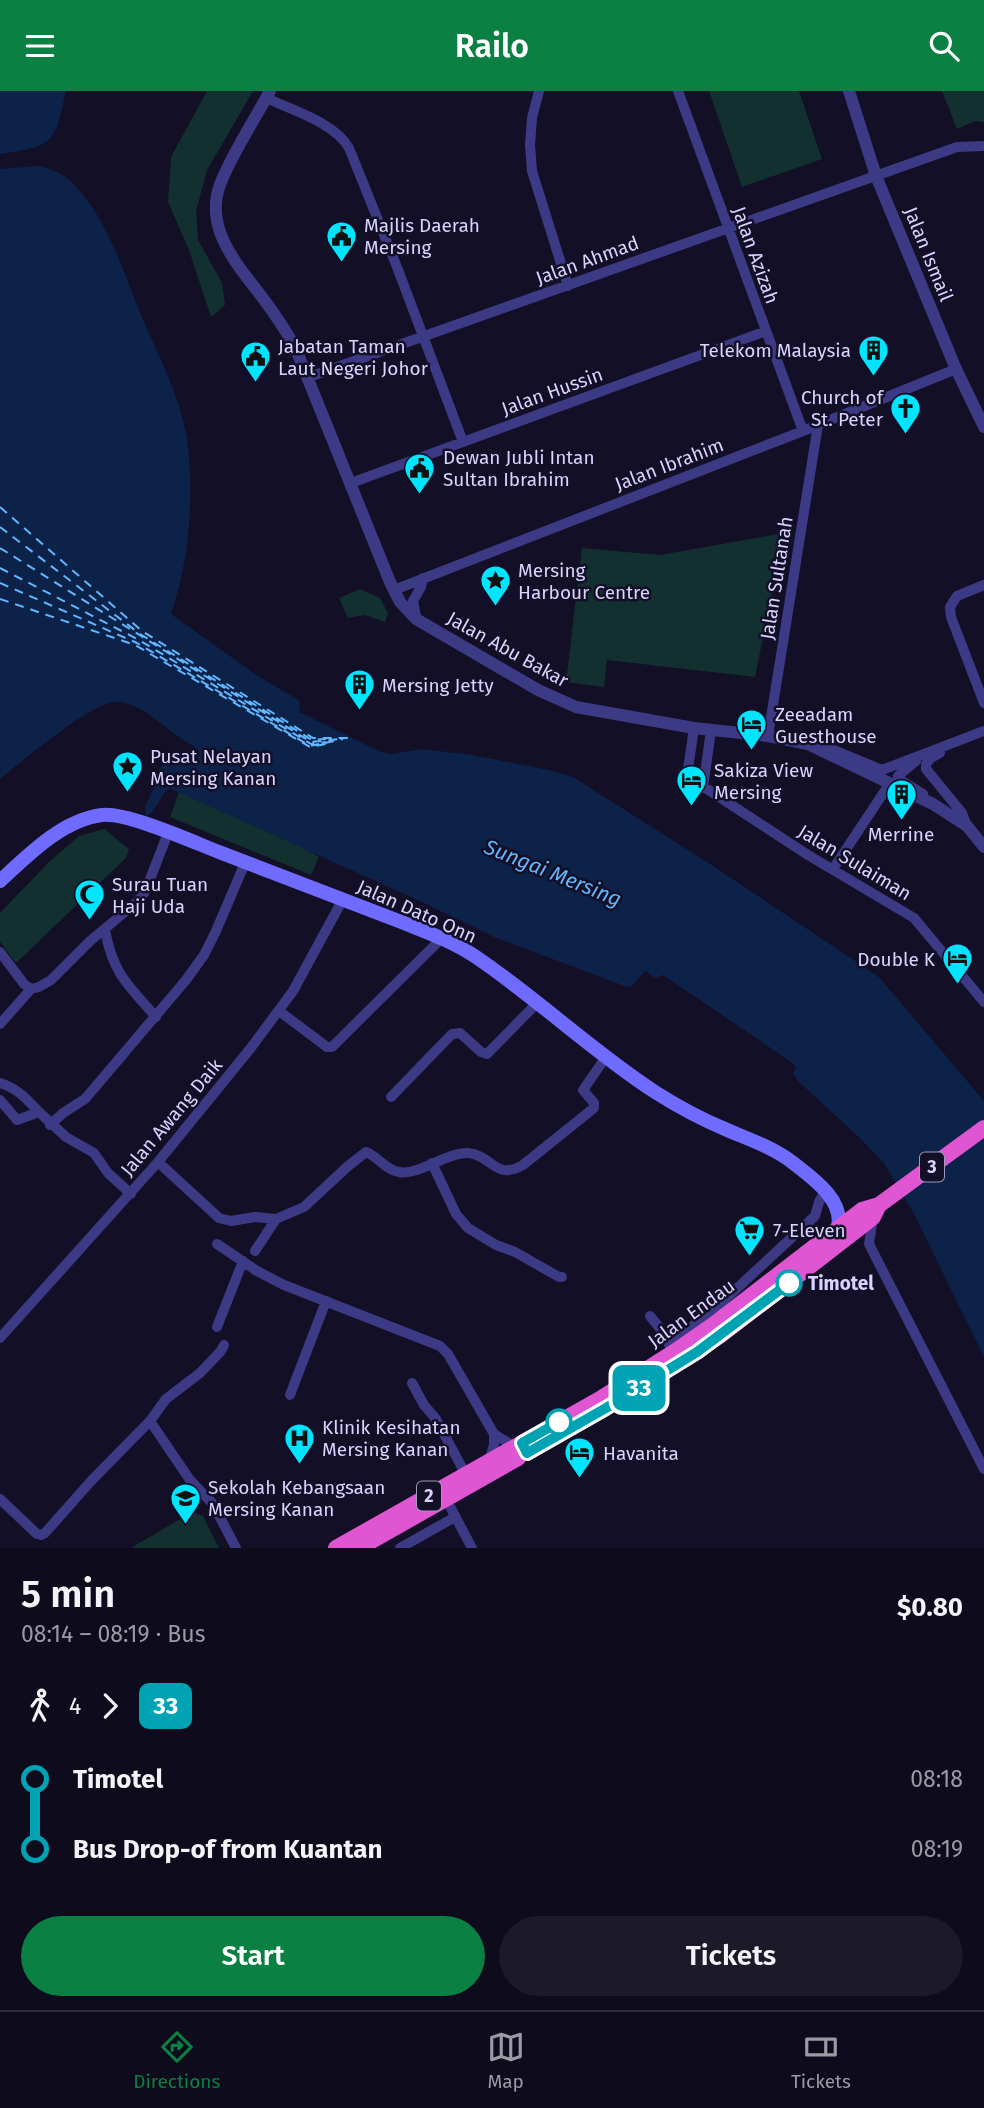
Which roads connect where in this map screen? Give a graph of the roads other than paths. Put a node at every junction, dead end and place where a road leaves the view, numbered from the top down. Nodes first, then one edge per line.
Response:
1 (539, 91) edge
2 (678, 91) edge
3 (849, 91) edge
4 (268, 94) edge
5 (984, 146) edge
6 (876, 176) junction
7 (728, 229) junction
8 (568, 285) junction
9 (766, 331) junction
10 (422, 337) junction
11 (956, 369) junction
12 (309, 377) junction
13 (818, 425) junction
14 (984, 427) edge
15 (803, 431) junction
16 (463, 442) junction
17 (351, 483) junction
18 (423, 578) junction
19 (984, 585) edge
20 (394, 590) junction
21 (416, 619) junction
22 (984, 703) edge
23 (694, 728) junction
24 (711, 730) junction
25 (984, 731) edge
26 (768, 736) junction
27 (955, 742) junction
28 (808, 744) junction
29 (919, 756) junction
30 (890, 783) junction
31 (703, 788) junction
32 (933, 804) junction
33 (967, 827) junction
34 (168, 833) junction
35 (984, 847) edge
36 (245, 863) junction
37 (833, 869) junction
38 (0, 881) edge
39 (343, 899) junction
40 (105, 930) junction
41 (442, 939) junction
42 (0, 952) edge
43 (31, 989) junction
44 (984, 1002) edge
45 (537, 1003) junction
46 (279, 1011) junction
47 (156, 1017) junction
48 (0, 1024) edge
49 (607, 1056) junction
50 (0, 1083) edge
51 (391, 1097) dead end
52 (0, 1100) edge
53 (39, 1112) junction
54 (50, 1125) junction
55 (984, 1128) edge
56 (158, 1162) junction
57 (432, 1163) junction
58 (131, 1194) junction
59 (830, 1195) junction
60 (871, 1211) junction
61 (276, 1219) junction
62 (842, 1233) junction
63 (218, 1244) dead end
64 (869, 1244) junction
65 (255, 1251) dead end
66 (243, 1261) junction
67 (562, 1277) dead end
68 (326, 1301) junction
69 (650, 1316) dead end
70 (709, 1321) junction
71 (217, 1327) dead end
72 (0, 1338) edge
73 (225, 1345) dead end
74 (671, 1348) junction
75 (412, 1383) dead end
76 (290, 1395) dead end
77 (600, 1399) joint
78 (150, 1422) junction
79 (494, 1434) junction
80 (521, 1448) junction
81 (489, 1462) junction
82 (984, 1469) edge
83 (466, 1475) junction
84 (0, 1499) edge
85 (446, 1499) junction
86 (455, 1517) junction
87 (236, 1548) edge
88 (336, 1548) edge
89 (359, 1548) edge
90 (400, 1548) edge
91 (472, 1548) edge

1 - 8 street
2 - 7 street, Jalan Azizah
3 - 6 street, Jalan Ismail
4 - 10 street
4 - 12 street, Jalan Abu Bakar
5 - 6 street, Jalan Ahmad
6 - 7 street, Jalan Ahmad
6 - 11 street, Jalan Ismail
7 - 8 street, Jalan Ahmad
7 - 9 street, Jalan Azizah
8 - 10 street, Jalan Ahmad
9 - 15 street, Jalan Azizah
9 - 16 street, Jalan Hussin
10 - 12 street, Jalan Ahmad
10 - 16 street
11 - 13 street, Jalan Ibrahim
11 - 14 street, Jalan Ismail
12 - 17 street, Jalan Abu Bakar
13 - 15 street, Jalan Ibrahim
13 - 26 street, Jalan Sultanah
15 - 18 street, Jalan Ibrahim
16 - 17 street, Jalan Hussin
17 - 20 street, Jalan Abu Bakar
18 - 20 street, Jalan Ibrahim
18 - 21 street
19 - 22 street
20 - 21 street, Jalan Abu Bakar
21 - 23 street, Jalan Abu Bakar
23 - 24 street, Jalan Abu Bakar
23 - 31 street, Jalan Sulaiman
24 - 26 street, Jalan Abu Bakar
24 - 31 street
25 - 27 street
26 - 28 street, Jalan Abu Bakar
27 - 29 street
27 - 33 street
28 - 29 street
28 - 30 street, Jalan Abu Bakar
29 - 32 street
30 - 32 street, Jalan Abu Bakar
30 - 37 street
31 - 37 street, Jalan Sulaiman
32 - 33 street, Jalan Abu Bakar
33 - 35 street, Jalan Abu Bakar
34 - 36 main road, Jalan Dato Onn
34 - 38 main road, Jalan Dato Onn
34 - 40 street
36 - 39 main road, Jalan Dato Onn
36 - 47 street
37 - 44 street, Jalan Sulaiman
39 - 41 main road, Jalan Dato Onn
39 - 46 street, Jalan Awang Daik
40 - 43 street
40 - 47 street
41 - 45 main road, Jalan Dato Onn
41 - 46 street
42 - 43 street
43 - 48 street
45 - 49 main road, Jalan Dato Onn
45 - 51 street
46 - 56 street, Jalan Awang Daik
47 - 54 street
49 - 57 street
49 - 59 main road, Jalan Dato Onn
50 - 53 street
52 - 53 street
53 - 54 street
54 - 58 street
55 - 60 highway, Jalan Endau / 3
56 - 58 street, Jalan Awang Daik
56 - 61 street
57 - 61 street
57 - 67 street
58 - 72 street, Jalan Awang Daik
59 - 60 main road
59 - 62 main road
59 - 70 street
60 - 62 highway, Jalan Endau / 3
60 - 64 street
61 - 65 street
62 - 64 street
62 - 70 highway, Jalan Endau / 3
62 - 80 highway, Jalan Endau / 3
63 - 66 street
64 - 82 street
66 - 68 street
66 - 71 street
68 - 76 street
68 - 79 street
69 - 74 street
70 - 74 highway, Jalan Endau / 3
73 - 78 street
74 - 77 highway, Jalan Endau / 3
75 - 83 street
77 - 80 highway, Jalan Endau / 2
78 - 84 street
78 - 87 street
79 - 80 street
79 - 81 street
80 - 81 highway, Jalan Endau / 2
80 - 85 highway, Jalan Endau / 3
81 - 83 highway, Jalan Endau / 2
83 - 88 highway, Jalan Endau / 2
85 - 86 street
85 - 89 highway, Jalan Endau / 3
86 - 90 street
86 - 91 street

